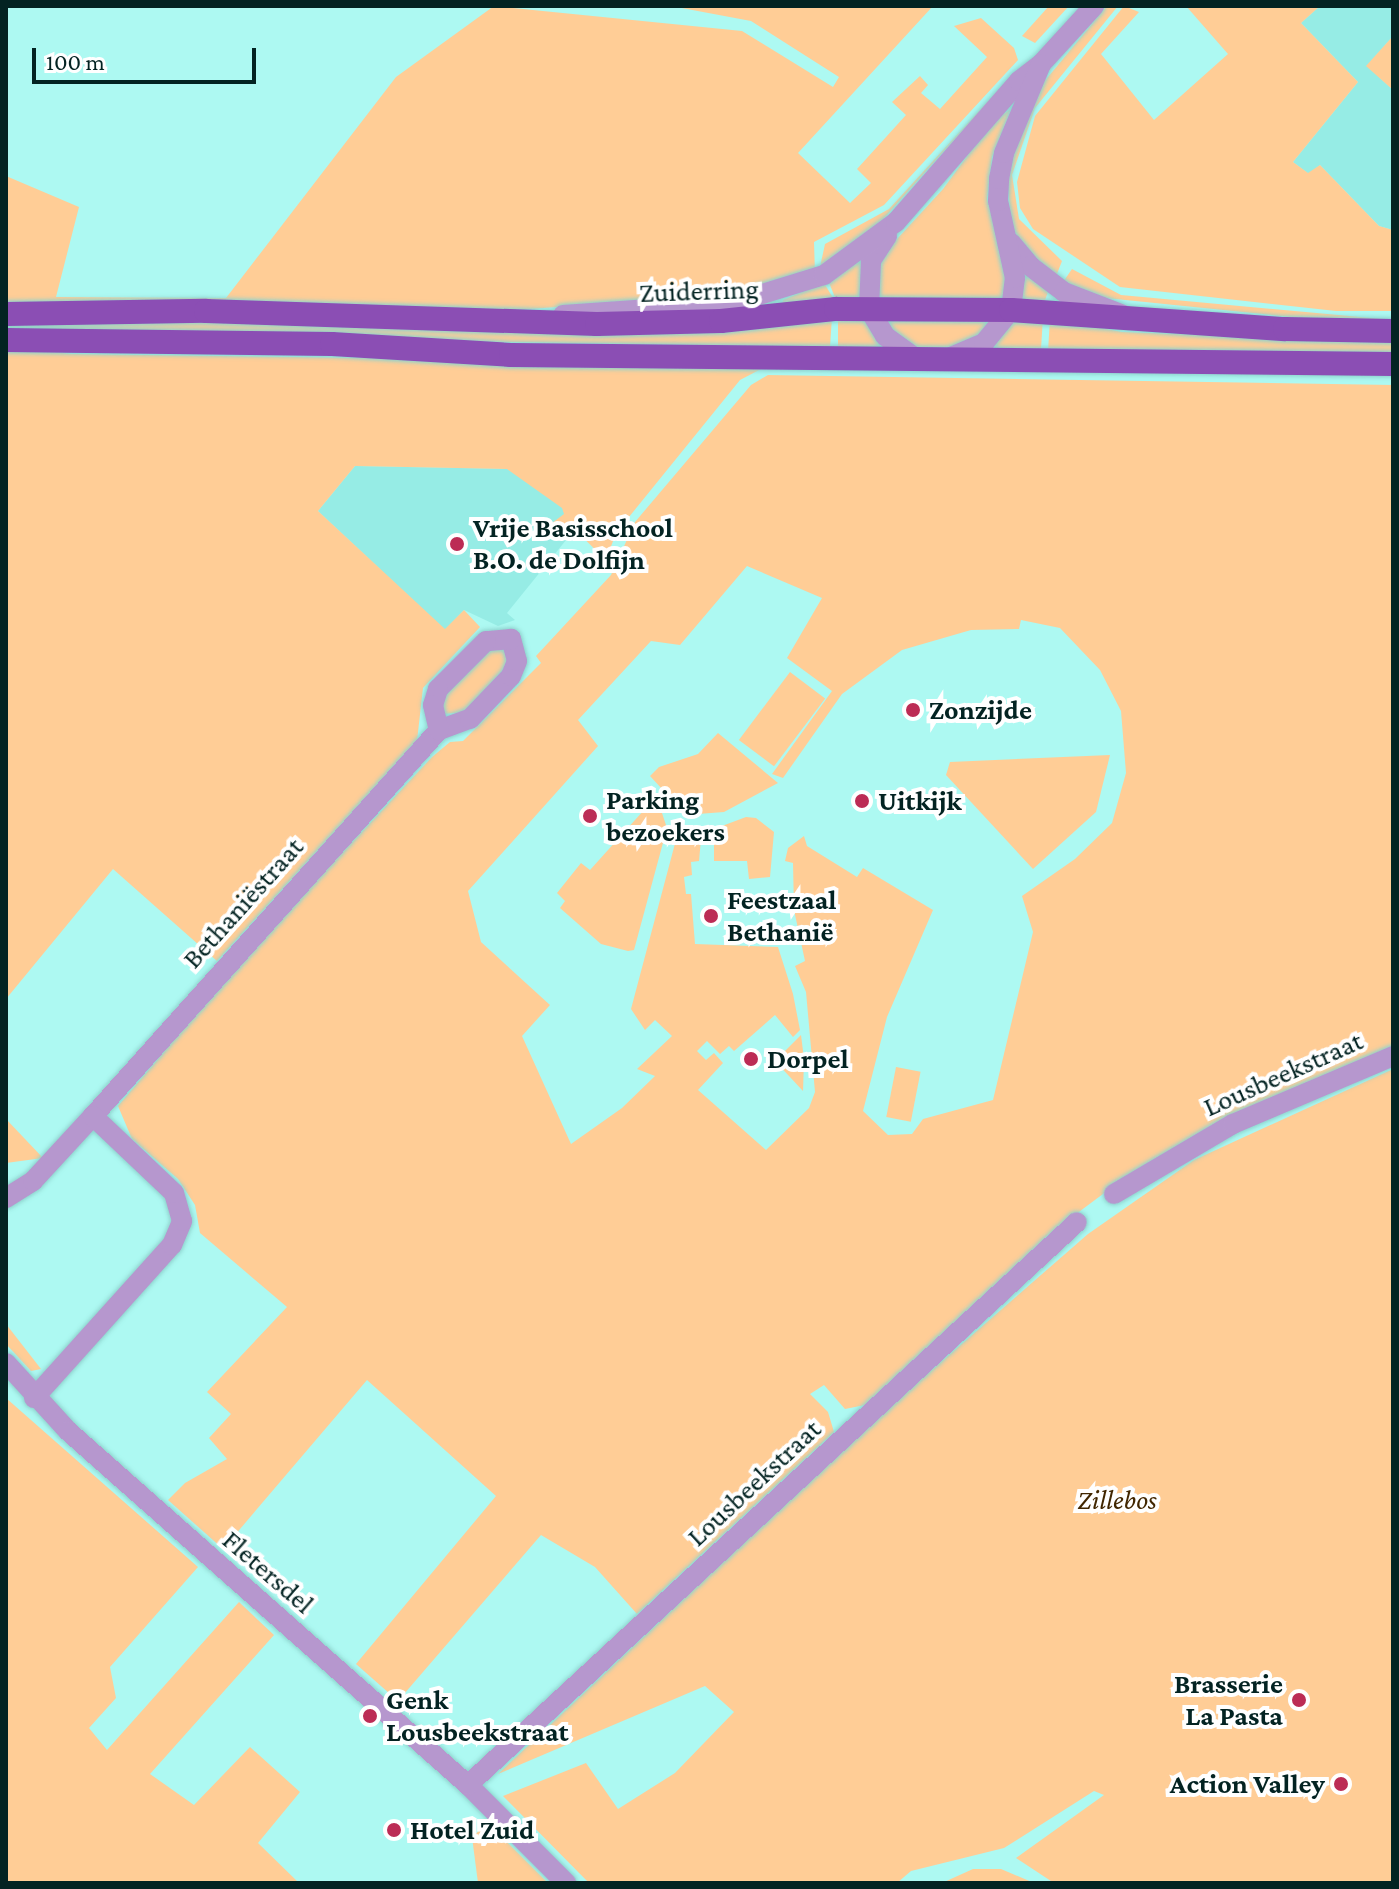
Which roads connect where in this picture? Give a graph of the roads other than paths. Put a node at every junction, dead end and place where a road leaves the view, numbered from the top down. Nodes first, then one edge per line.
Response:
1 (1094, 6) edge
2 (1041, 64) junction
3 (896, 222) junction
4 (1010, 242) junction
5 (869, 309) junction
6 (1011, 310) junction
7 (6, 314) edge
8 (1126, 316) junction
9 (539, 319) junction
10 (1393, 331) edge
11 (6, 340) edge
12 (914, 357) junction
13 (951, 357) junction
14 (1393, 364) edge
15 (439, 730) junction
16 (1393, 1056) edge
17 (93, 1116) junction
18 (1114, 1194) dead end
19 (6, 1198) edge
20 (1077, 1222) dead end
21 (6, 1363) edge
22 (6, 1381) edge
23 (34, 1398) junction
24 (468, 1785) junction
25 (566, 1883) edge

1 - 2 street
2 - 3 street
2 - 4 street
3 - 5 street
3 - 9 street
4 - 6 street
4 - 8 street
5 - 6 main road, Zuiderring
5 - 9 main road, Zuiderring
5 - 12 street
6 - 8 main road, Zuiderring
6 - 13 street
7 - 9 main road, Zuiderring
8 - 10 main road, Zuiderring
11 - 12 main road
12 - 13 main road
13 - 14 main road
15 - 15 street, Bethaniëstraat
15 - 17 street, Bethaniëstraat
16 - 18 street, Lousbeekstraat
17 - 19 street, Bethaniëstraat
17 - 23 street
20 - 24 street, Lousbeekstraat
21 - 23 street, Fletersdel
22 - 23 street, Fletersdel
23 - 24 street, Fletersdel
24 - 25 street, Fletersdel

